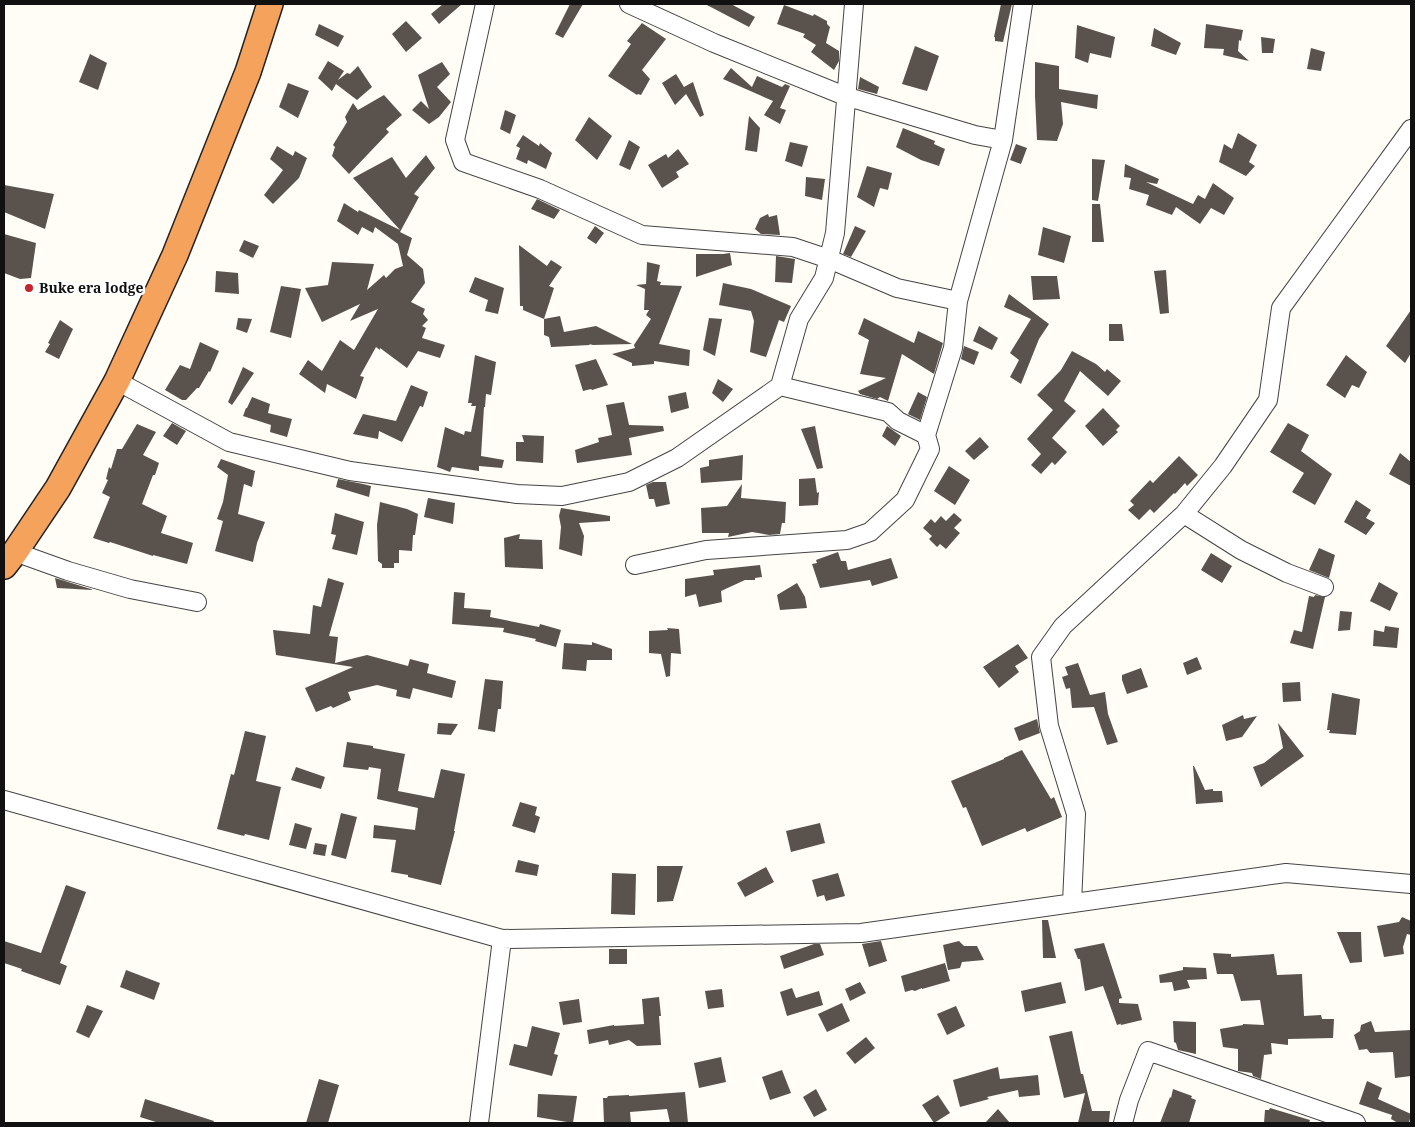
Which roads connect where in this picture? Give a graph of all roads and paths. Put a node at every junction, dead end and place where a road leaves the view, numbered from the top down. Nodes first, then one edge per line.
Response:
1 (270, 4) edge
2 (485, 4) edge
3 (629, 4) edge
4 (854, 4) edge
5 (1023, 4) edge
6 (845, 96) junction
7 (1411, 129) edge
8 (1003, 140) junction
9 (829, 259) junction
10 (958, 301) junction
11 (117, 381) junction
12 (780, 386) junction
13 (926, 434) junction
14 (1184, 514) junction
15 (9, 559) edge
16 (635, 565) dead end
17 (1324, 587) dead end
18 (197, 602) dead end
19 (4, 800) edge
20 (1411, 884) edge
21 (1072, 903) junction
22 (502, 939) junction
23 (1335, 1120) edge
24 (480, 1123) edge
25 (1123, 1123) edge
26 (1356, 1123) edge

1 - 11 highway
2 - 9 street
3 - 6 street
4 - 6 street
5 - 8 street
6 - 8 street
6 - 9 street
7 - 14 street
8 - 10 street
9 - 10 street
9 - 12 street
10 - 13 street
11 - 12 street
11 - 15 highway
12 - 13 street
13 - 16 street
14 - 17 street
14 - 21 street
15 - 18 street
19 - 22 street
20 - 21 street
21 - 22 street
22 - 24 street
23 - 25 street
23 - 26 street

